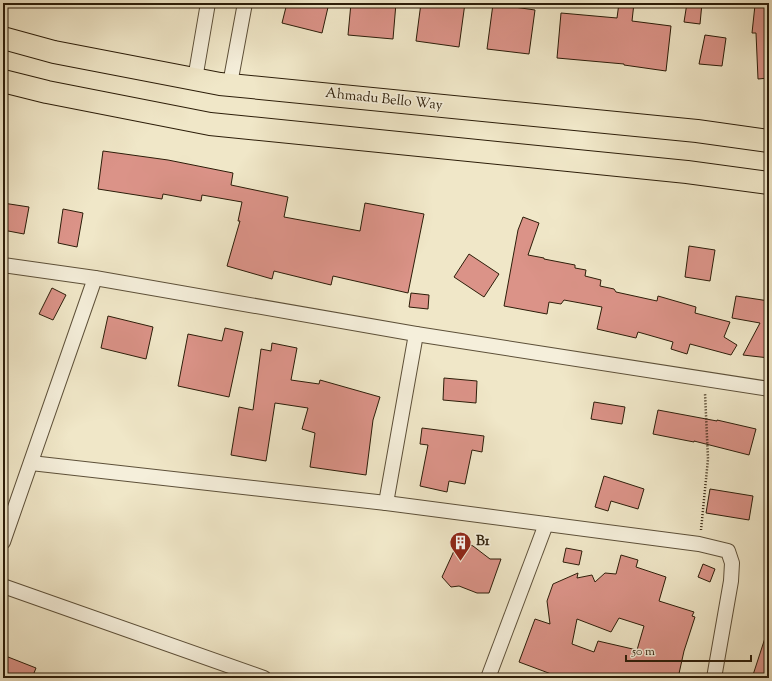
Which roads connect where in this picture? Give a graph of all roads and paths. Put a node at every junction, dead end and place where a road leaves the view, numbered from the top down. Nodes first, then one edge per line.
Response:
1 (208, 3) edge
2 (245, 3) edge
3 (3, 38) edge
4 (195, 79) junction
5 (3, 80) edge
6 (230, 84) junction
7 (769, 141) edge
8 (769, 183) edge
9 (3, 265) edge
10 (95, 278) junction
11 (416, 334) junction
12 (704, 379) junction
13 (769, 389) edge
14 (31, 463) junction
15 (386, 503) junction
16 (546, 524) junction
17 (3, 542) edge
18 (699, 544) junction
19 (3, 586) edge
20 (264, 678) edge
21 (488, 678) edge
22 (714, 678) edge

1 - 4 street
2 - 6 street
3 - 4 main road, Ahmadu Bello Way
4 - 6 main road, Ahmadu Bello Way
5 - 8 main road
6 - 7 main road, Ahmadu Bello Way
9 - 10 street
10 - 11 street
10 - 14 street
11 - 12 street
11 - 15 street
12 - 13 street
12 - 18 path
14 - 15 street
14 - 17 street
15 - 16 street
16 - 18 street
16 - 21 street
18 - 22 street
19 - 20 street

